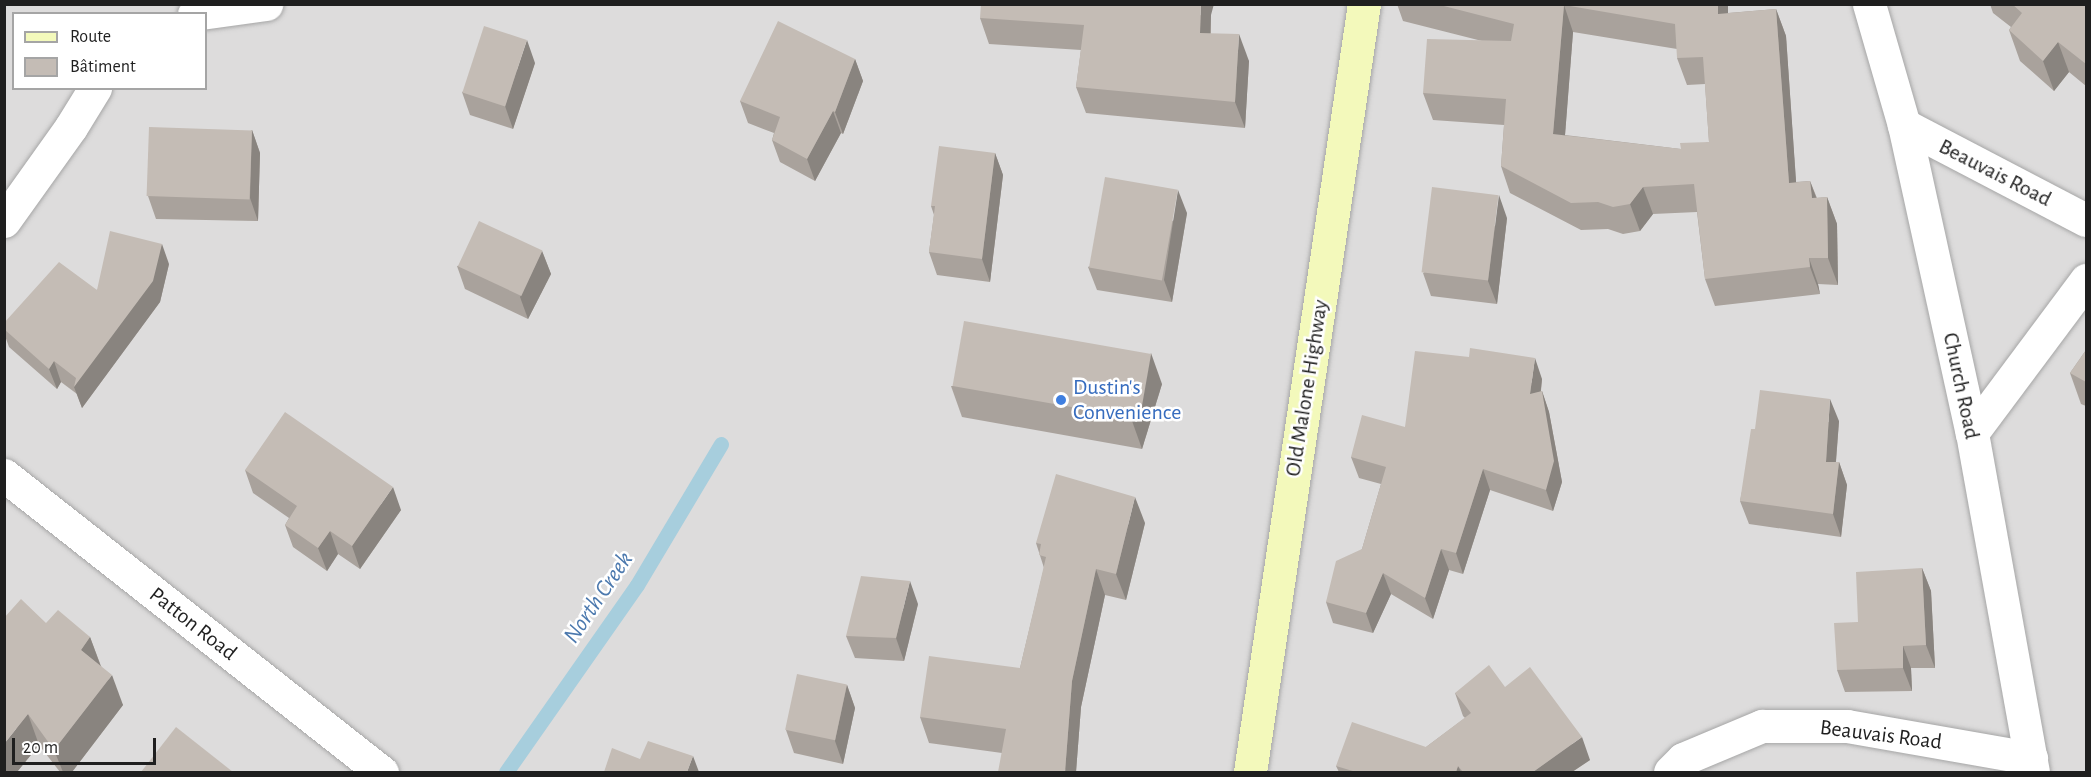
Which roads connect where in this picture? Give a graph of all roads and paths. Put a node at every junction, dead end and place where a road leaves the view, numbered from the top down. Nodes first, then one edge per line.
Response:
1 (266, 4) edge
2 (1364, 4) edge
3 (1869, 4) edge
4 (207, 12) edge
5 (94, 90) edge
6 (1904, 125) junction
7 (2086, 220) edge
8 (4, 221) edge
9 (2086, 280) edge
10 (1972, 432) junction
11 (4, 475) edge
12 (2032, 765) edge
13 (382, 772) edge
14 (1250, 772) edge
15 (1670, 772) edge

1 - 4 street
2 - 14 street, Old Malone Highway
3 - 6 street, Church Road
5 - 8 street
6 - 7 street, Beauvais Road
6 - 10 street, Church Road
9 - 10 street
10 - 12 street, Church Road
11 - 13 street, Patton Road
12 - 15 street, Beauvais Road

